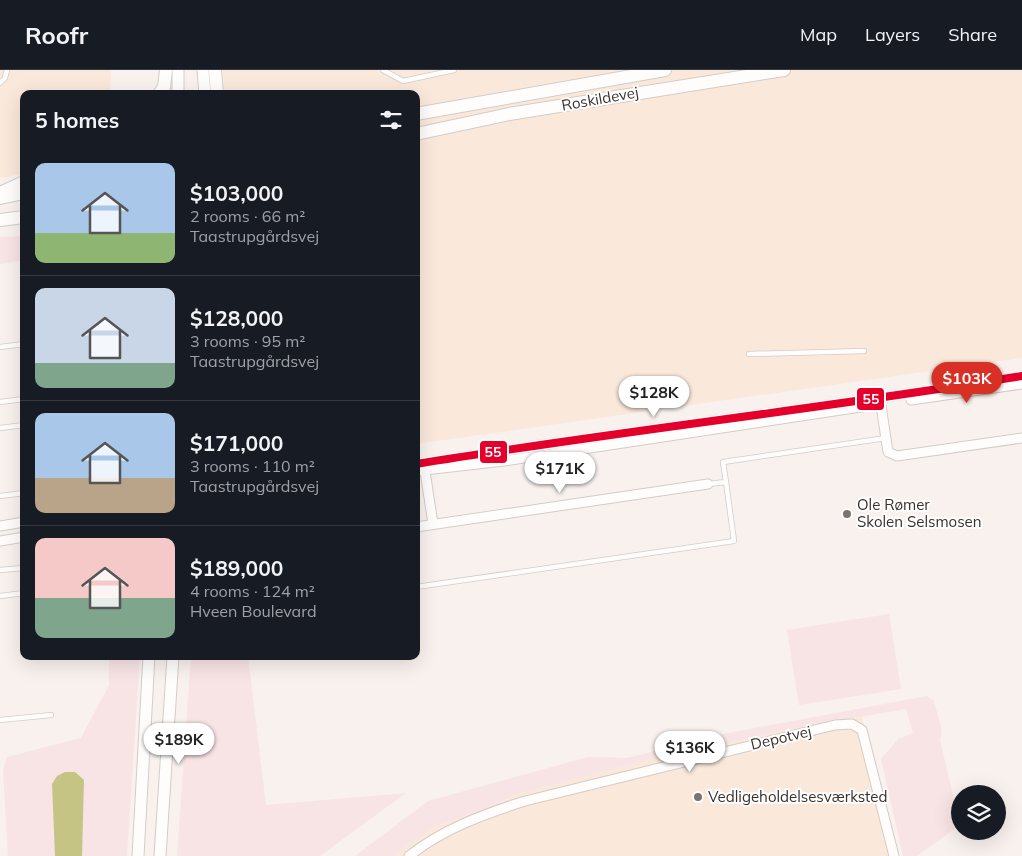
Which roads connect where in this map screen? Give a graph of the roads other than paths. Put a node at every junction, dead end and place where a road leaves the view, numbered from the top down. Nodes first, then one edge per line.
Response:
1 (8, 70) edge
2 (166, 70) edge
3 (178, 70) edge
4 (204, 70) edge
5 (215, 70) edge
6 (383, 70) edge
7 (454, 70) edge
8 (665, 70) edge
9 (784, 70) edge
10 (0, 83) edge
11 (162, 90) edge
12 (178, 90) edge
13 (205, 90) edge
14 (217, 90) edge
15 (420, 113) edge
16 (420, 133) edge
17 (20, 184) edge
18 (0, 193) edge
19 (20, 194) edge
20 (0, 198) edge
21 (20, 218) edge
22 (0, 220) edge
23 (20, 344) edge
24 (0, 347) edge
25 (864, 350) dead end
26 (749, 354) dead end
27 (1022, 376) edge
28 (1022, 384) edge
29 (20, 400) edge
30 (880, 401) junction
31 (0, 402) edge
32 (20, 426) edge
33 (0, 428) edge
34 (886, 438) junction
35 (1022, 438) edge
36 (420, 463) edge
37 (420, 471) edge
38 (726, 482) junction
39 (708, 484) joint
40 (20, 494) edge
41 (0, 496) edge
42 (20, 523) edge
43 (433, 524) junction
44 (0, 526) edge
45 (420, 526) edge
46 (20, 538) edge
47 (0, 541) edge
48 (20, 568) edge
49 (0, 570) edge
50 (420, 586) edge
51 (20, 594) edge
52 (0, 596) edge
53 (149, 660) edge
54 (174, 660) edge
55 (51, 715) dead end
56 (0, 720) edge
57 (138, 856) edge
58 (160, 856) edge
59 (409, 856) edge
60 (894, 856) edge

1 - 10 lane
2 - 11 main road
3 - 12 street
4 - 13 street
5 - 14 main road
6 - 7 lane
8 - 15 main road, Roskildevej
9 - 16 main road, Roskildevej
17 - 18 main road
19 - 20 main road
21 - 22 main road
23 - 24 lane
25 - 26 lane
27 - 30 street
28 - 30 street
29 - 31 lane
30 - 34 street
30 - 36 street
30 - 37 street
32 - 33 lane
34 - 35 street
34 - 38 lane
37 - 43 street
38 - 39 lane
38 - 50 lane
39 - 43 street
40 - 41 lane
42 - 44 street
43 - 45 street
46 - 47 street
48 - 49 lane
51 - 52 lane
53 - 57 street
54 - 58 street
55 - 56 lane
59 - 60 street, Depotvej

